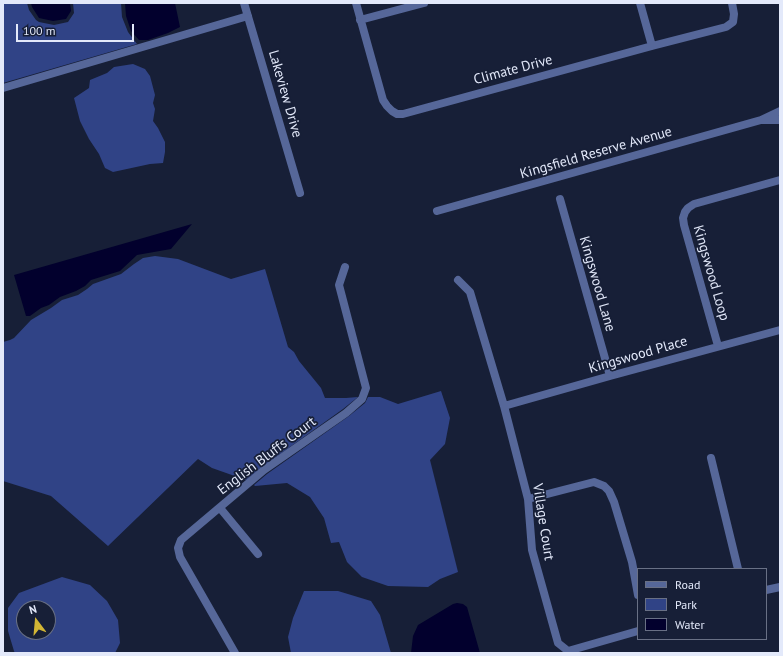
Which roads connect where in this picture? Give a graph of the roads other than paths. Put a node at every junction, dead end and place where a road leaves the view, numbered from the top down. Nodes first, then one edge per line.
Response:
1 (244, 3) edge
2 (356, 3) edge
3 (424, 3) edge
4 (640, 3) edge
5 (732, 3) edge
6 (248, 16) junction
7 (360, 20) junction
8 (652, 46) junction
9 (3, 88) edge
10 (780, 111) edge
11 (761, 120) junction
12 (780, 120) edge
13 (780, 180) edge
14 (300, 193) dead end
15 (560, 199) dead end
16 (437, 211) dead end
17 (345, 267) dead end
18 (458, 280) dead end
19 (780, 330) edge
20 (718, 346) junction
21 (610, 376) junction
22 (504, 406) junction
23 (711, 458) dead end
24 (528, 499) junction
25 (220, 508) junction
26 (258, 554) dead end
27 (738, 568) edge
28 (780, 587) edge
29 (637, 590) edge
30 (767, 590) edge
31 (637, 631) edge
32 (235, 653) edge

1 - 6 street, Lakeview Drive
2 - 7 street, Climate Drive
3 - 7 street
4 - 8 street
5 - 8 street, Climate Drive
6 - 9 street
6 - 14 street, Lakeview Drive
7 - 8 street, Climate Drive
10 - 11 street, Kingsfield Reserve Avenue
11 - 12 street, Kingsfield Reserve Avenue
11 - 16 street, Kingsfield Reserve Avenue
13 - 20 street, Kingswood Loop
15 - 21 street, Kingswood Lane
17 - 25 street, English Bluffs Court
18 - 22 street, Village Court
19 - 20 street, Kingswood Place
20 - 21 street, Kingswood Place
21 - 22 street, Kingswood Place
22 - 24 street, Village Court
23 - 27 street
24 - 29 street
24 - 31 street, Village Court
25 - 26 street
25 - 32 street, English Bluffs Court
28 - 30 street

